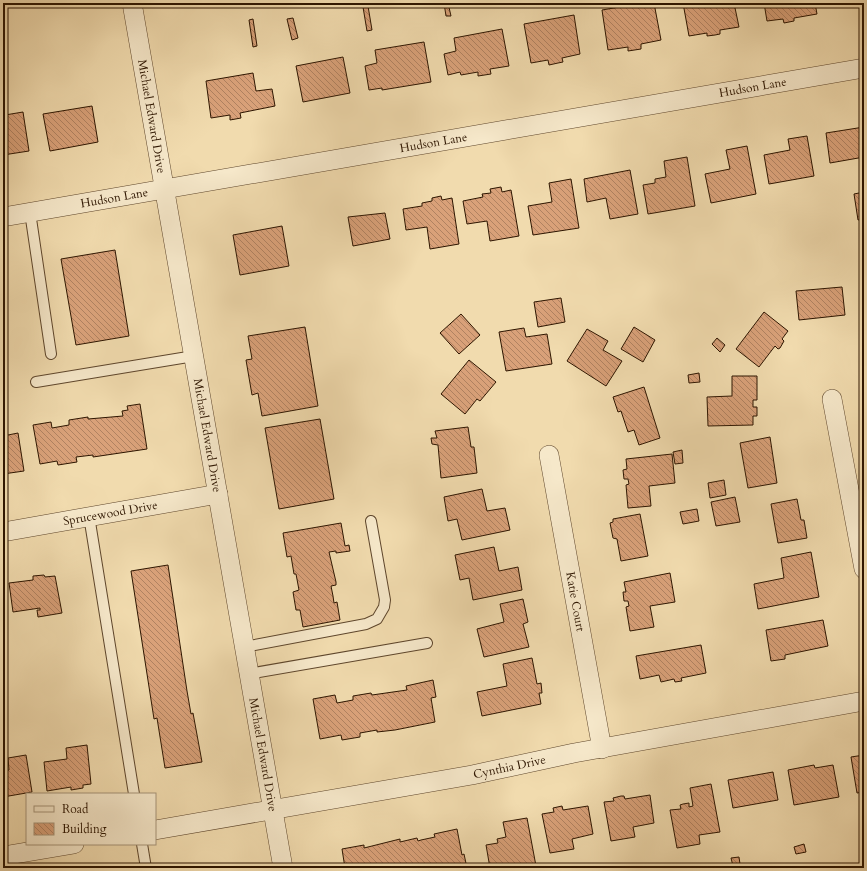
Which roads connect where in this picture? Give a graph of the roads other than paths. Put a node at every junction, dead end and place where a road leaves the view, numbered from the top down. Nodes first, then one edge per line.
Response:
1 (132, 3) edge
2 (864, 68) edge
3 (165, 190) junction
4 (30, 212) junction
5 (3, 217) edge
6 (50, 354) dead end
7 (194, 356) junction
8 (36, 382) dead end
9 (832, 399) dead end
10 (549, 455) dead end
11 (218, 494) junction
12 (90, 516) junction
13 (371, 521) dead end
14 (3, 532) edge
15 (864, 569) edge
16 (427, 643) dead end
17 (244, 646) junction
18 (248, 674) junction
19 (864, 701) edge
20 (602, 749) junction
21 (134, 793) edge
22 (272, 809) junction
23 (156, 830) edge
24 (68, 845) edge
25 (142, 845) edge
26 (3, 856) edge
27 (146, 868) edge
28 (283, 868) edge

1 - 3 street, Michael Edward Drive
2 - 3 street, Hudson Lane
3 - 4 street, Hudson Lane
3 - 7 street, Michael Edward Drive
4 - 5 street, Hudson Lane
4 - 6 lane
7 - 8 lane
7 - 11 street, Michael Edward Drive
9 - 15 street
10 - 20 street, Katie Court
11 - 12 street, Sprucewood Drive
11 - 17 street, Michael Edward Drive
12 - 14 street, Sprucewood Drive
12 - 21 lane
13 - 17 lane
16 - 18 lane
17 - 18 street, Michael Edward Drive
18 - 22 street, Michael Edward Drive
19 - 20 street, Cynthia Drive
20 - 22 street, Cynthia Drive
22 - 23 street, Cynthia Drive
22 - 28 street, Michael Edward Drive
24 - 26 street
25 - 27 lane

